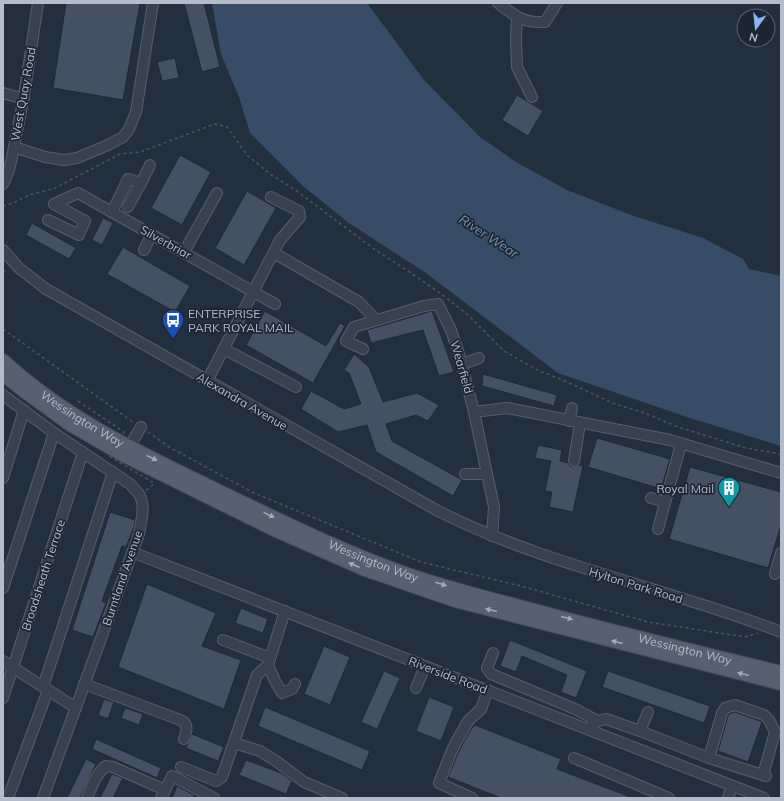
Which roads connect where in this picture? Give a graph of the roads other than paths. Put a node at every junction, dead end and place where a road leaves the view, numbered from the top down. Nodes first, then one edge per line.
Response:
1 (38, 3) edge
2 (153, 3) edge
3 (498, 3) edge
4 (556, 3) edge
5 (517, 18) junction
6 (3, 93) edge
7 (532, 98) dead end
8 (24, 99) junction
9 (14, 147) junction
10 (150, 165) dead end
11 (141, 183) junction
12 (3, 184) edge
13 (217, 193) dead end
14 (271, 197) dead end
15 (128, 207) dead end
16 (112, 212) junction
17 (48, 220) dead end
18 (152, 234) junction
19 (3, 250) edge
20 (144, 250) dead end
21 (184, 252) junction
22 (274, 254) junction
23 (254, 292) junction
24 (275, 304) dead end
25 (376, 320) junction
26 (224, 349) junction
27 (364, 349) dead end
28 (480, 358) dead end
29 (3, 360) edge
30 (462, 364) junction
31 (3, 375) edge
32 (207, 381) junction
33 (296, 387) dead end
34 (3, 395) edge
35 (572, 408) dead end
36 (24, 410) junction
37 (474, 412) junction
38 (569, 421) junction
39 (580, 423) junction
40 (141, 427) road end
41 (54, 433) junction
42 (681, 444) junction
43 (129, 447) junction
44 (82, 452) junction
45 (574, 461) dead end
46 (113, 472) junction
47 (781, 473) edge
48 (466, 474) dead end
49 (486, 474) junction
50 (3, 478) edge
51 (651, 498) dead end
52 (665, 502) junction
53 (658, 529) dead end
54 (492, 536) junction
55 (132, 552) junction
56 (781, 553) edge
57 (775, 574) dead end
58 (3, 588) edge
59 (285, 611) junction
60 (781, 632) edge
61 (223, 640) dead end
62 (493, 653) dead end
63 (3, 661) edge
64 (269, 662) junction
65 (425, 666) junction
66 (14, 668) junction
67 (781, 672) edge
68 (84, 684) junction
69 (295, 684) dead end
70 (781, 684) edge
71 (45, 688) junction
72 (416, 688) dead end
73 (488, 690) junction
74 (3, 698) edge
75 (76, 708) junction
76 (648, 712) dead end
77 (598, 721) junction
78 (587, 729) junction
79 (640, 731) junction
80 (184, 739) dead end
81 (234, 743) junction
82 (574, 758) dead end
83 (708, 758) junction
84 (181, 767) dead end
85 (732, 786) junction
86 (163, 794) edge
87 (8, 798) edge
88 (43, 798) edge
89 (87, 798) edge
90 (214, 798) edge
91 (342, 798) edge
92 (472, 798) edge
93 (669, 798) edge
94 (728, 798) edge
95 (764, 798) edge

1 - 8 street, West Quay Road
2 - 9 street
3 - 5 street
4 - 5 street
5 - 7 street
6 - 8 street
8 - 9 street, West Quay Road
9 - 12 street, West Quay Road
10 - 11 street
11 - 15 street
11 - 16 street
13 - 21 street
14 - 22 street
16 - 17 street, Silverbriar
16 - 18 street, Silverbriar
18 - 20 street
18 - 21 street, Silverbriar
19 - 32 street, Alexandra Avenue
21 - 23 street, Silverbriar
22 - 23 street
22 - 25 street
23 - 24 street, Silverbriar
23 - 26 street
25 - 27 street, Wearfield
25 - 30 street, Wearfield
26 - 32 street
26 - 33 street
28 - 30 street
29 - 43 main road, Wessington Way
30 - 37 street, Wearfield
70 -> 31 main road, Wessington Way
32 - 54 street, Alexandra Avenue
34 - 36 street, Burntland Avenue
35 - 38 street
36 - 41 street, Burntland Avenue
36 - 50 street
37 - 38 street
37 - 49 street, Wearfield
38 - 39 street
39 - 42 street
39 - 45 street
40 - 43 street
41 - 44 street, Burntland Avenue
41 - 58 street
42 - 47 street
42 - 52 street
43 -> 67 main road, Wessington Way
44 - 46 street, Burntland Avenue
44 - 66 street, Broadsheath Terrace
46 - 55 street, Burntland Avenue
46 - 71 street
48 - 49 street
49 - 54 street, Wearfield
51 - 52 street
52 - 53 street
54 - 60 street, Hylton Park Road
55 - 59 street, Riverside Road
55 - 68 street, Burntland Avenue
56 - 57 street
59 - 64 street
59 - 65 street, Riverside Road
61 - 64 street
62 - 77 street
63 - 66 street
64 - 69 street
64 - 81 street
65 - 72 street
65 - 73 street, Riverside Road
66 - 71 street
66 - 74 street, Broadsheath Terrace
68 - 75 street, Burntland Avenue
68 - 80 street
71 - 75 street
71 - 87 street
73 - 78 street, Riverside Road
73 - 92 street
75 - 88 street, Burntland Avenue
76 - 79 street
77 - 78 street
77 - 79 street
78 - 85 street, Riverside Road
79 - 83 street
81 - 84 street
81 - 91 street
82 - 93 street
83 - 83 street
85 - 94 street
85 - 95 street, Riverside Road
86 - 89 street
86 - 90 street

